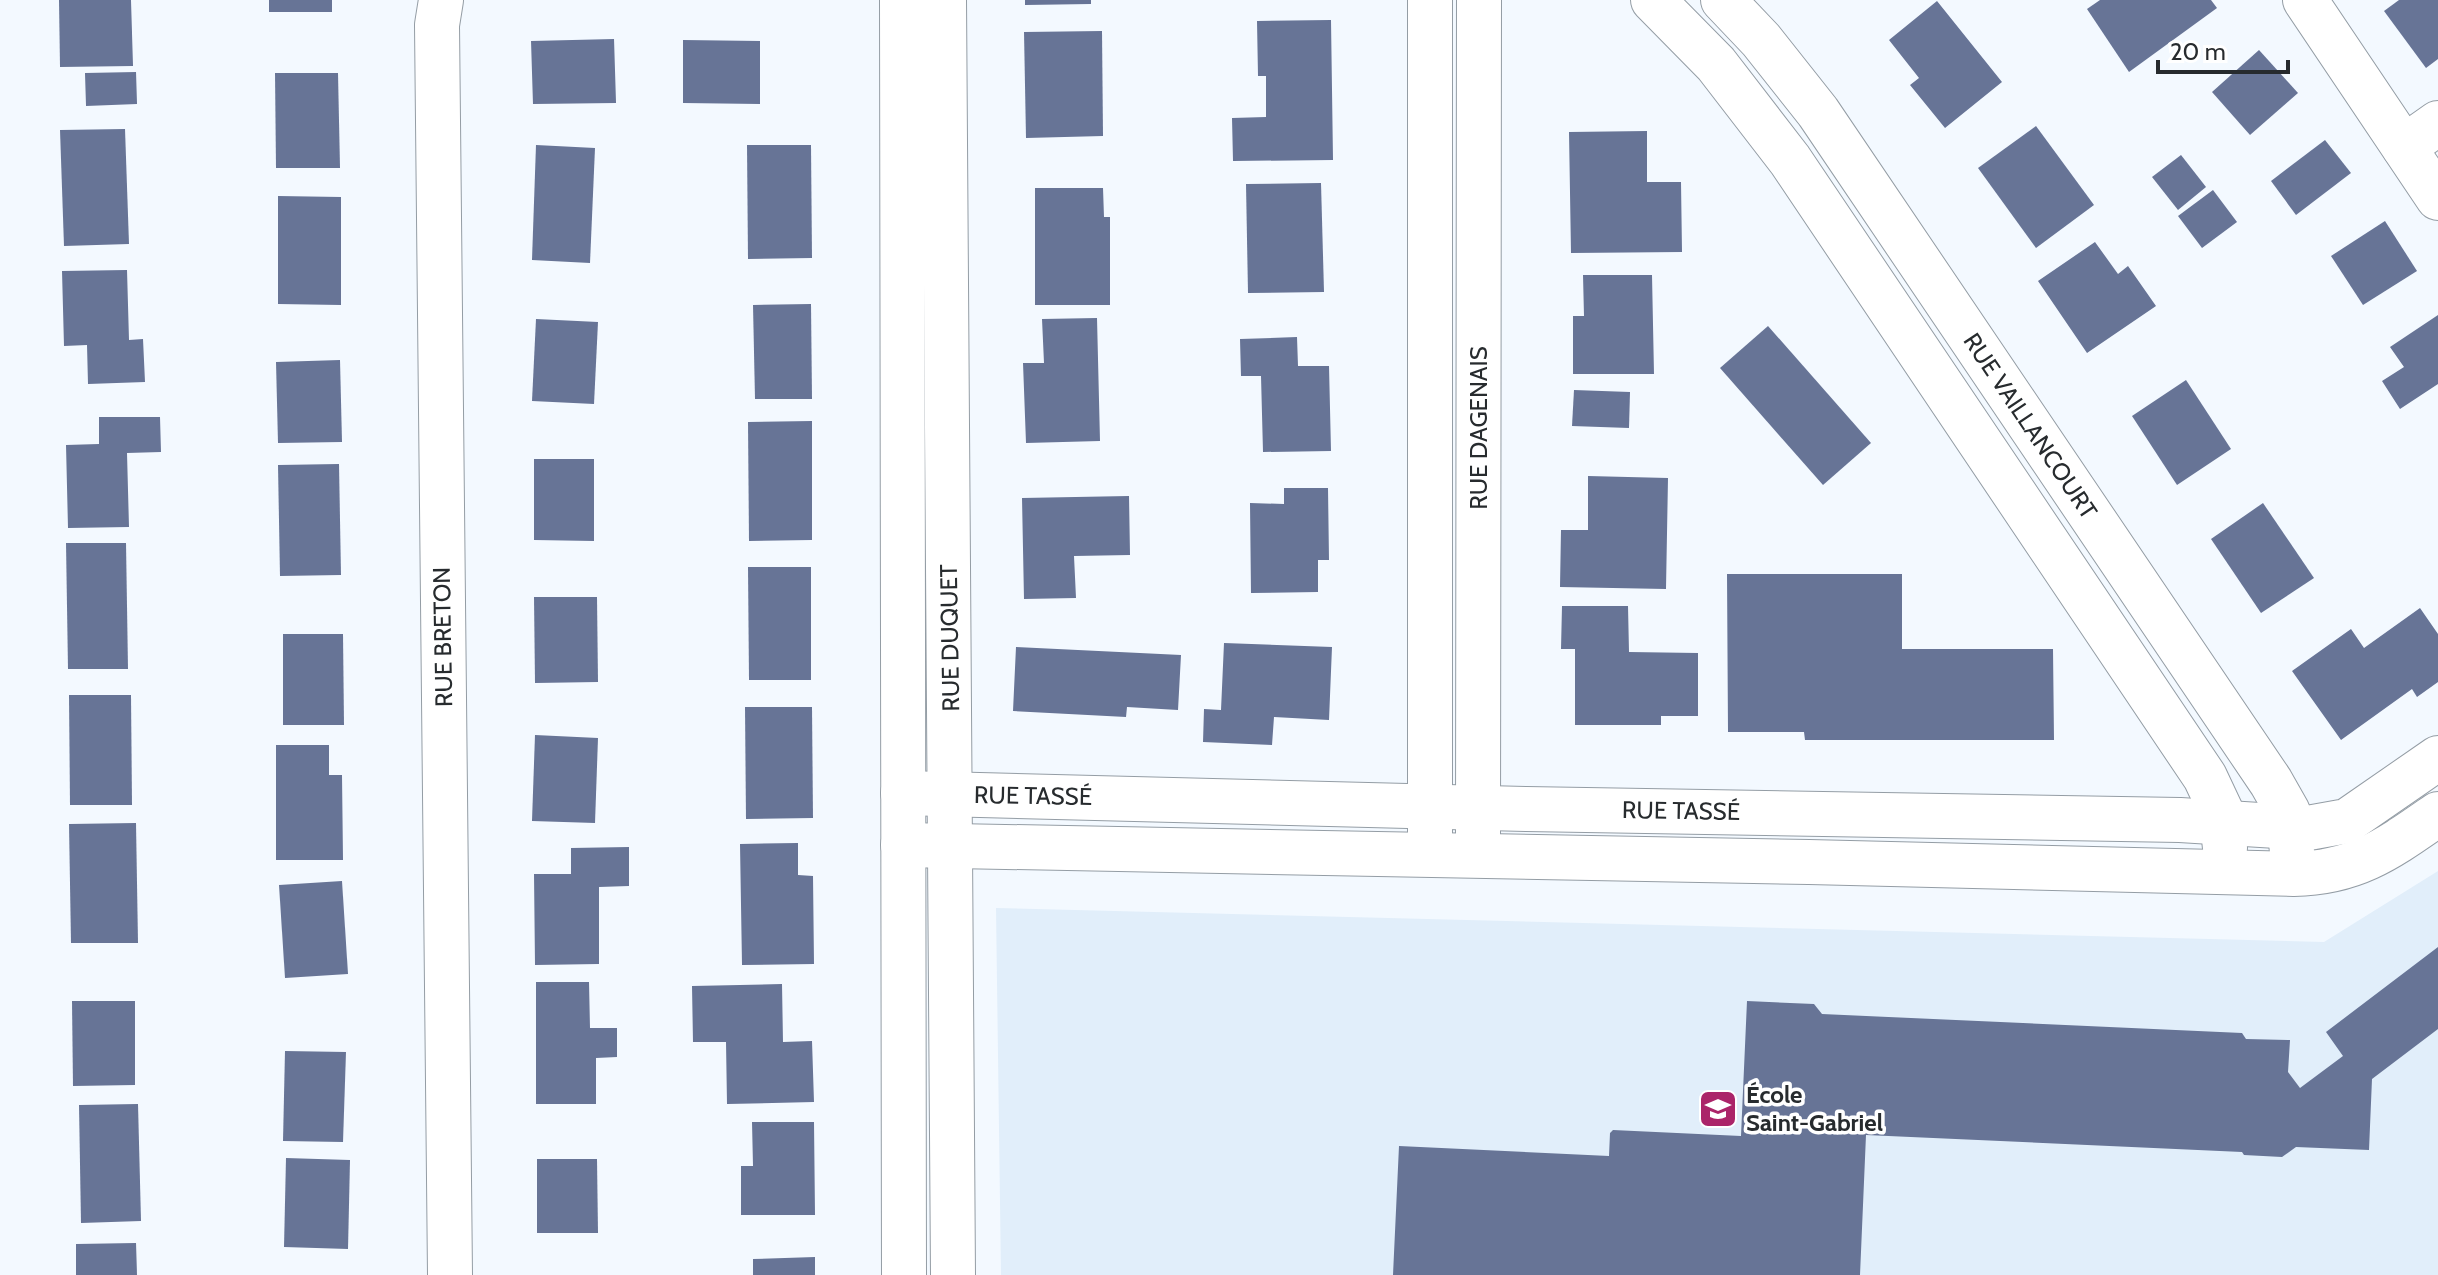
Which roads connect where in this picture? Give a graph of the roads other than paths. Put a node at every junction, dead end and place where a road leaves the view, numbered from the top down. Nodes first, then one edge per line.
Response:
1 (441, 0) edge
2 (902, 0) edge
3 (944, 0) edge
4 (1430, 0) edge
5 (1479, 0) edge
6 (1653, 0) edge
7 (1723, 0) edge
8 (2305, 0) edge
9 (2421, 135) edge
10 (2438, 198) edge
11 (2438, 758) edge
12 (903, 793) junction
13 (951, 794) junction
14 (1431, 806) junction
15 (1479, 807) junction
16 (2438, 814) edge
17 (2223, 821) junction
18 (2291, 827) junction
19 (903, 845) junction
20 (950, 845) junction
21 (1430, 856) junction
22 (1477, 856) junction
23 (2225, 872) junction
24 (2294, 874) junction
25 (450, 1275) edge
26 (904, 1275) edge
27 (953, 1275) edge

1 - 25 street, RUE BRETON
2 - 12 street, RUE DUQUET
3 - 13 street, RUE DUQUET
4 - 14 street, RUE DAGENAIS
5 - 15 street, RUE DAGENAIS
6 - 17 street, RUE VAILLANCOURT
7 - 18 street, RUE VAILLANCOURT
8 - 9 street
9 - 10 street
11 - 18 street, RUE TASSÉ
12 - 13 street, RUE TASSÉ
12 - 19 street, RUE DUQUET
13 - 14 street, RUE TASSÉ
13 - 20 street, RUE DUQUET
14 - 15 street, RUE TASSÉ
14 - 21 street, RUE DAGENAIS
15 - 17 street, RUE TASSÉ
15 - 22 street, RUE DAGENAIS
16 - 24 street, RUE TASSÉ
17 - 18 street, RUE TASSÉ
17 - 23 street, RUE VAILLANCOURT
18 - 24 street, RUE VAILLANCOURT
19 - 20 street, RUE TASSÉ
19 - 26 street, RUE DUQUET
20 - 21 street, RUE TASSÉ
20 - 27 street, RUE DUQUET
21 - 22 street, RUE TASSÉ
22 - 23 street, RUE TASSÉ
23 - 24 street, RUE TASSÉ

